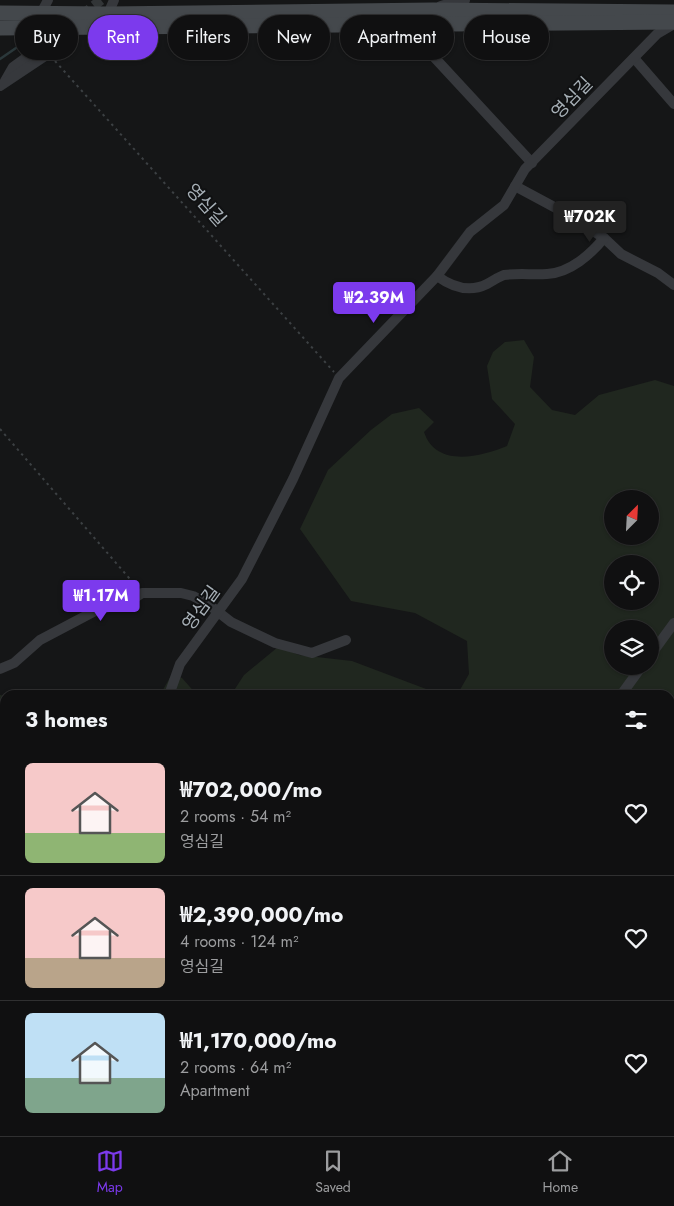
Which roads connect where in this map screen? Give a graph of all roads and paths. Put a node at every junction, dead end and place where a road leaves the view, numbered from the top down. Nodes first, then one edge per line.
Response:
1 (48, 0) edge
2 (114, 0) edge
3 (464, 0) edge
4 (374, 5) edge
5 (432, 10) junction
6 (674, 12) edge
7 (0, 13) edge
8 (108, 14) junction
9 (40, 15) edge
10 (428, 15) edge
11 (15, 16) edge
12 (78, 17) tunnel mouth
13 (674, 23) edge
14 (454, 24) edge
15 (15, 25) edge
16 (340, 25) edge
17 (0, 28) edge
18 (78, 28) tunnel mouth
19 (634, 58) junction
20 (33, 60) edge
21 (54, 60) edge
22 (437, 60) edge
23 (2, 85) edge
24 (674, 104) edge
25 (532, 163) junction
26 (515, 186) junction
27 (604, 238) junction
28 (437, 276) junction
29 (674, 285) edge
30 (339, 378) junction
31 (0, 429) edge
32 (142, 593) junction
33 (217, 612) junction
34 (674, 623) edge
35 (346, 640) dead end
36 (659, 644) edge
37 (0, 669) edge
38 (635, 675) edge
39 (171, 690) edge
40 (625, 690) edge

1 - 9 street
2 - 8 street
3 - 5 street
4 - 5 main road
4 - 8 main road
5 - 6 main road
5 - 10 street
7 - 11 main road
8 - 12 main road
13 - 14 main road
13 - 19 street, 영심길
15 - 17 main road
16 - 18 main road
19 - 24 street
19 - 25 street, 영심길
20 - 23 street
21 - 30 path, 영심길
22 - 25 street
25 - 26 street, 영심길
26 - 27 street
26 - 28 street, 영심길
27 - 28 street
27 - 29 street
28 - 30 street, 영심길
30 - 33 street, 영심길
31 - 32 path
32 - 33 street
32 - 37 street
33 - 35 street
33 - 39 street, 영심길
34 - 36 street
38 - 40 street

